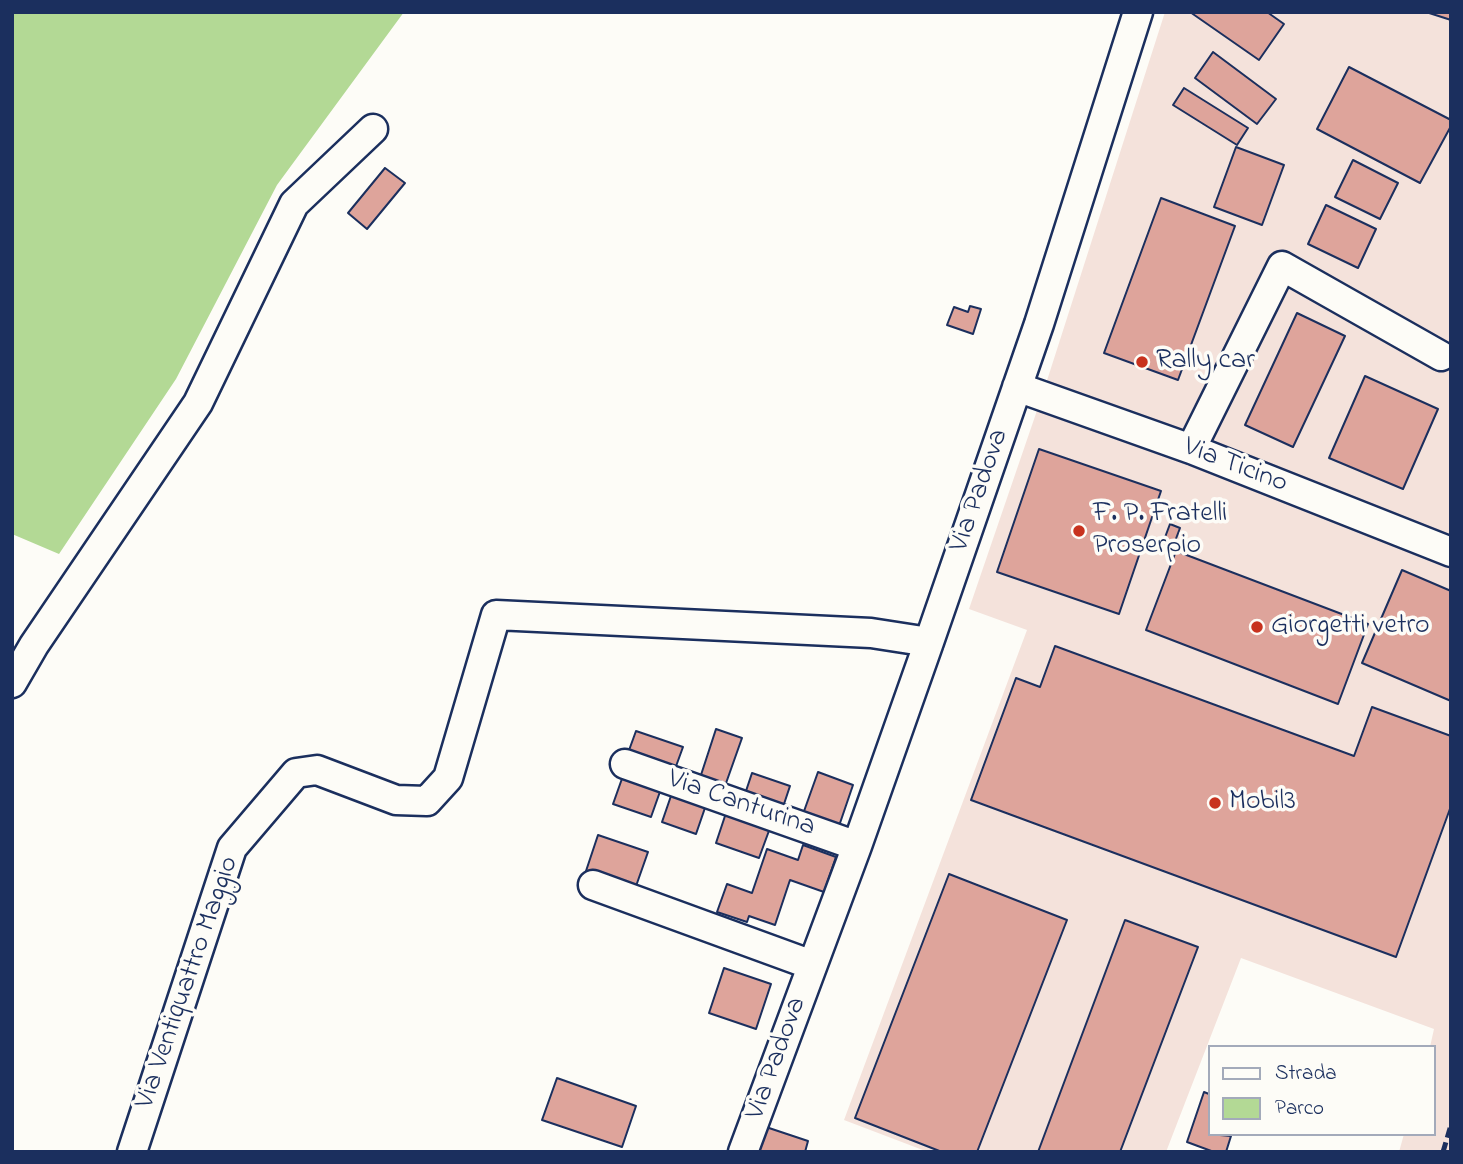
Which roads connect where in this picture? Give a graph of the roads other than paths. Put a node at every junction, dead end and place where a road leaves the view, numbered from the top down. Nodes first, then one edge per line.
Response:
1 (1138, 12) edge
2 (373, 129) dead end
3 (1441, 356) dead end
4 (1017, 387) junction
5 (1191, 449) junction
6 (1451, 552) edge
7 (23, 641) edge
8 (929, 642) junction
9 (12, 683) edge
10 (625, 764) dead end
11 (857, 846) junction
12 (593, 885) dead end
13 (813, 965) junction
14 (132, 1152) edge
15 (743, 1152) edge

1 - 4 street, Via Padova
2 - 7 street
3 - 5 street
4 - 5 street, Via Ticino
4 - 8 street, Via Padova
5 - 6 street, Via Ticino
7 - 9 street
8 - 11 street, Via Padova
8 - 14 street, Via Ventiquattro Maggio
10 - 11 street, Via Canturina
11 - 13 street, Via Padova
12 - 13 street, Via Padova
13 - 15 street, Via Padova

